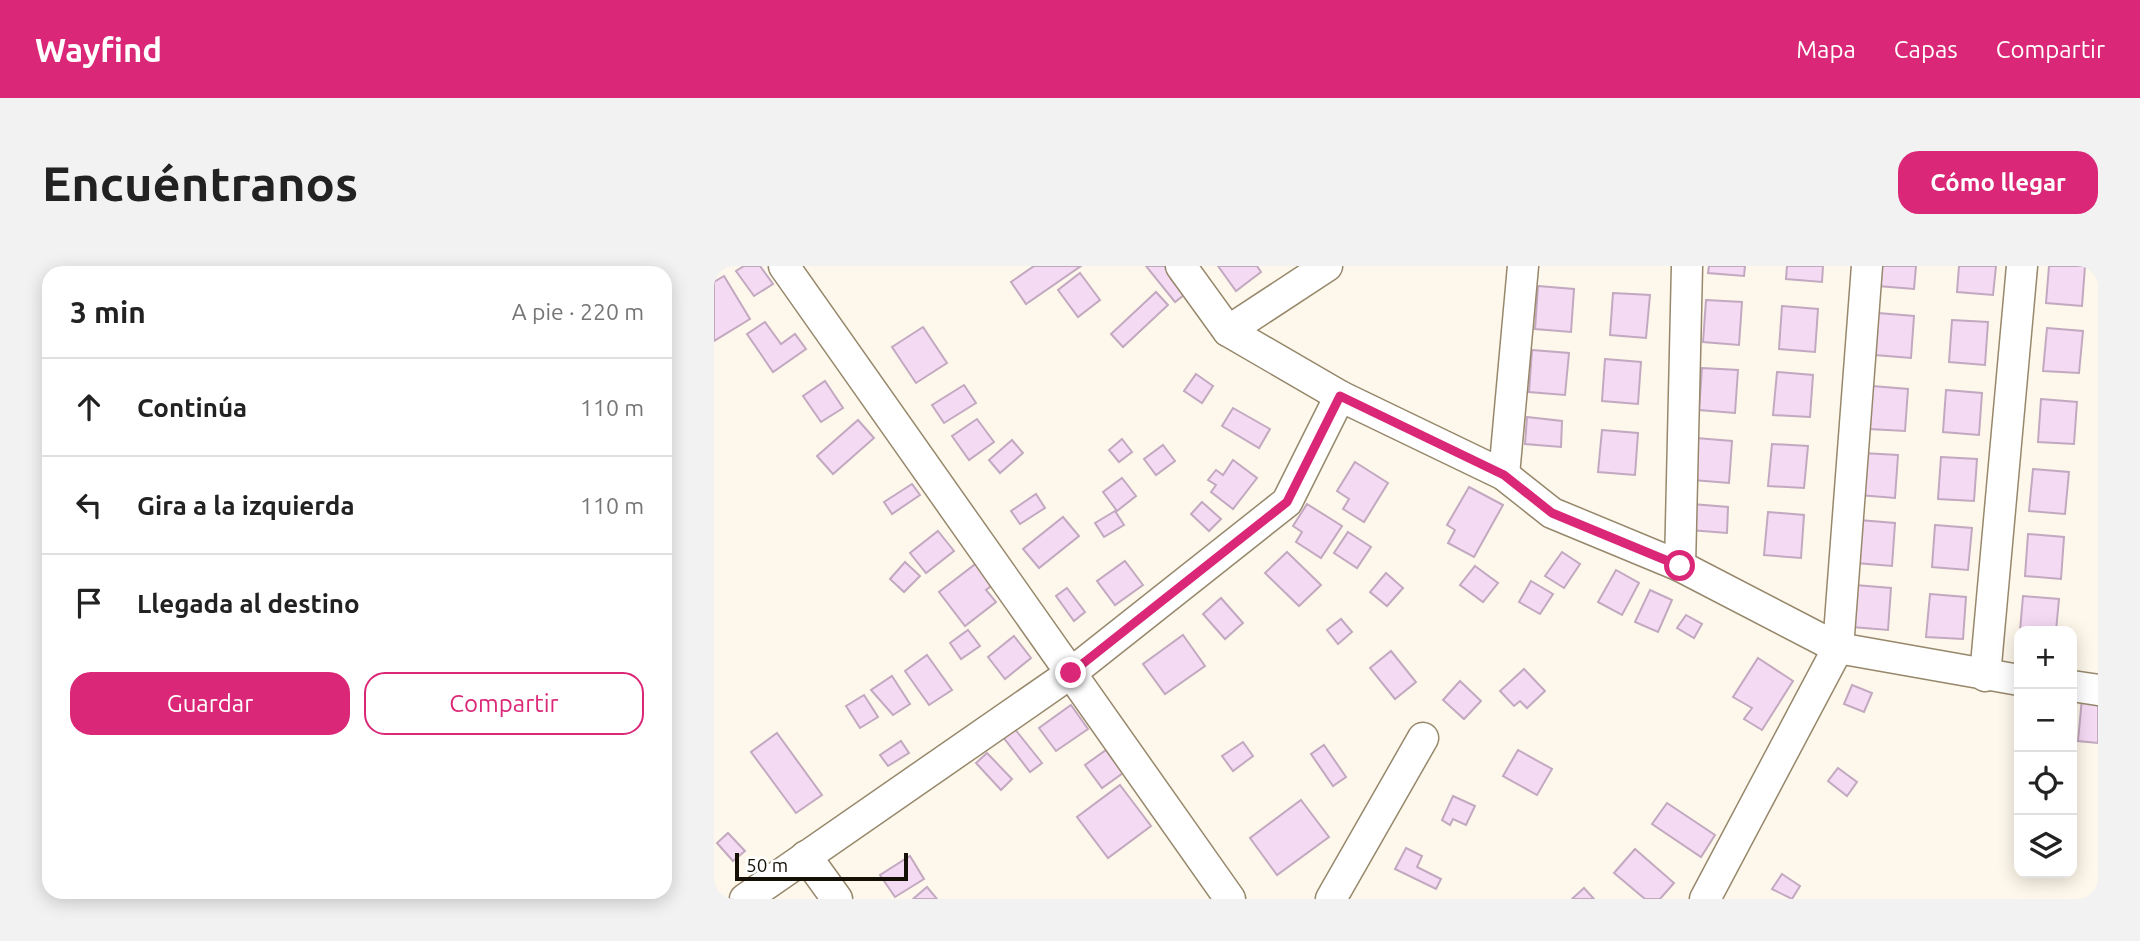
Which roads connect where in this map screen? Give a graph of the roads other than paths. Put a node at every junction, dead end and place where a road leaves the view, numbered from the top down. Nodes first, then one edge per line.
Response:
1 (784, 266) edge
2 (1181, 266) edge
3 (1327, 266) edge
4 (1523, 266) edge
5 (1687, 266) edge
6 (1867, 266) edge
7 (2022, 266) edge
8 (1228, 331) junction
9 (1340, 396) junction
10 (1504, 475) junction
11 (1680, 566) junction
12 (1838, 648) junction
13 (1071, 673) junction
14 (1985, 676) junction
15 (2014, 679) edge
16 (2077, 687) edge
17 (2098, 690) edge
18 (1423, 738) dead end
19 (806, 856) junction
20 (745, 899) edge
21 (837, 899) edge
22 (1230, 899) edge
23 (1331, 899) edge
24 (1705, 899) edge

1 - 13 street
2 - 8 street
3 - 8 street
4 - 10 street
5 - 11 street
6 - 12 street
7 - 14 street
8 - 9 street
9 - 10 street
9 - 13 street
10 - 11 street
11 - 12 street
12 - 14 street
12 - 24 street
13 - 19 street
13 - 22 street
14 - 15 street
16 - 17 street
18 - 23 street
19 - 20 street
19 - 21 street

